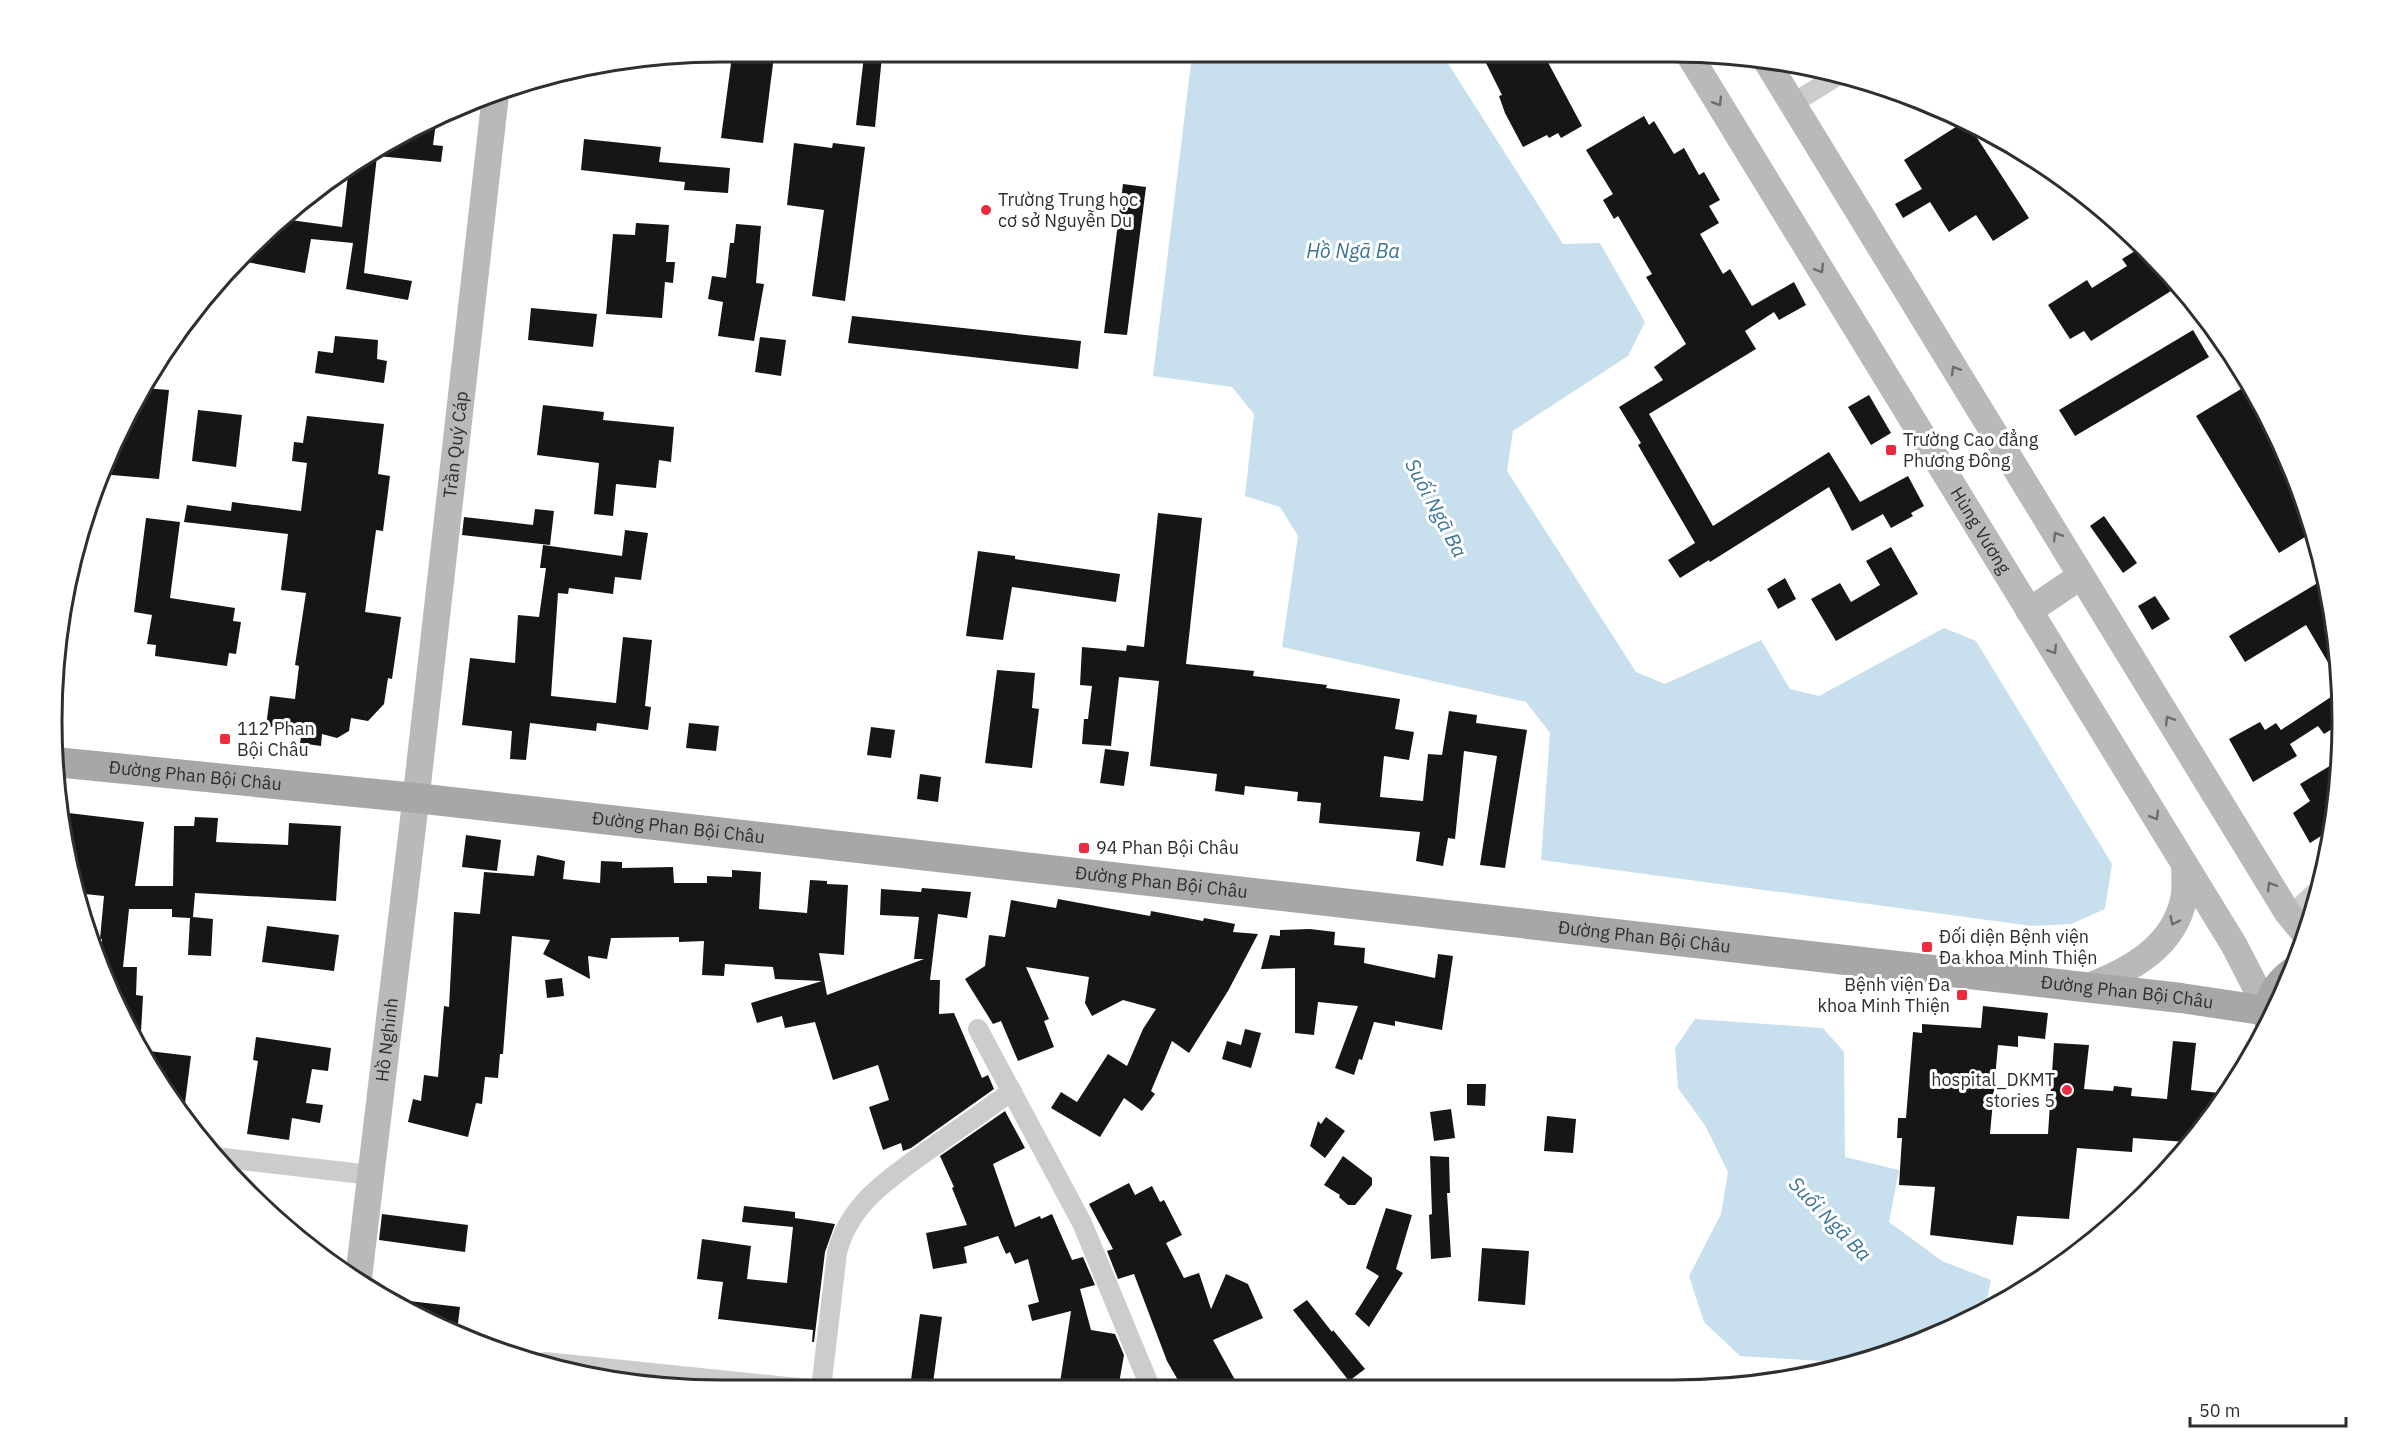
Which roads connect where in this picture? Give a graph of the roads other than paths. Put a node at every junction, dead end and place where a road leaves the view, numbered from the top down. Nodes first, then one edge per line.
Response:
1 (1694, 62) edge
2 (1771, 69) edge
3 (1830, 81) edge
4 (495, 102) edge
5 (1792, 104) junction
6 (2081, 576) junction
7 (2029, 611) junction
8 (63, 763) edge
9 (416, 798) junction
10 (2185, 865) junction
11 (2298, 925) edge
12 (2087, 987) junction
13 (2266, 1010) edge
14 (2263, 1015) edge
15 (978, 1029) dead end
16 (1012, 1091) junction
17 (232, 1162) edge
18 (371, 1175) junction
19 (359, 1271) edge
20 (591, 1367) edge
21 (720, 1380) edge
22 (822, 1380) edge
23 (1147, 1380) edge

1 -> 7 main road, Hùng Vương
2 - 5 main road
3 - 5 street
4 - 9 main road, Trần Quý Cáp
6 -> 5 main road
6 - 7 main road
11 -> 6 main road
7 -> 10 main road, Hùng Vương
8 - 9 main road, Đường Phan Bội Châu
9 - 12 main road, Đường Phan Bội Châu
9 - 18 main road, Hồ Nghinh
10 -> 12 main road
10 - 13 main road, Hùng Vương
12 - 14 main road, Đường Phan Bội Châu
15 - 16 street
16 - 22 street
16 - 23 street
17 - 18 street
18 - 19 main road, Hồ Nghinh
20 - 21 street

